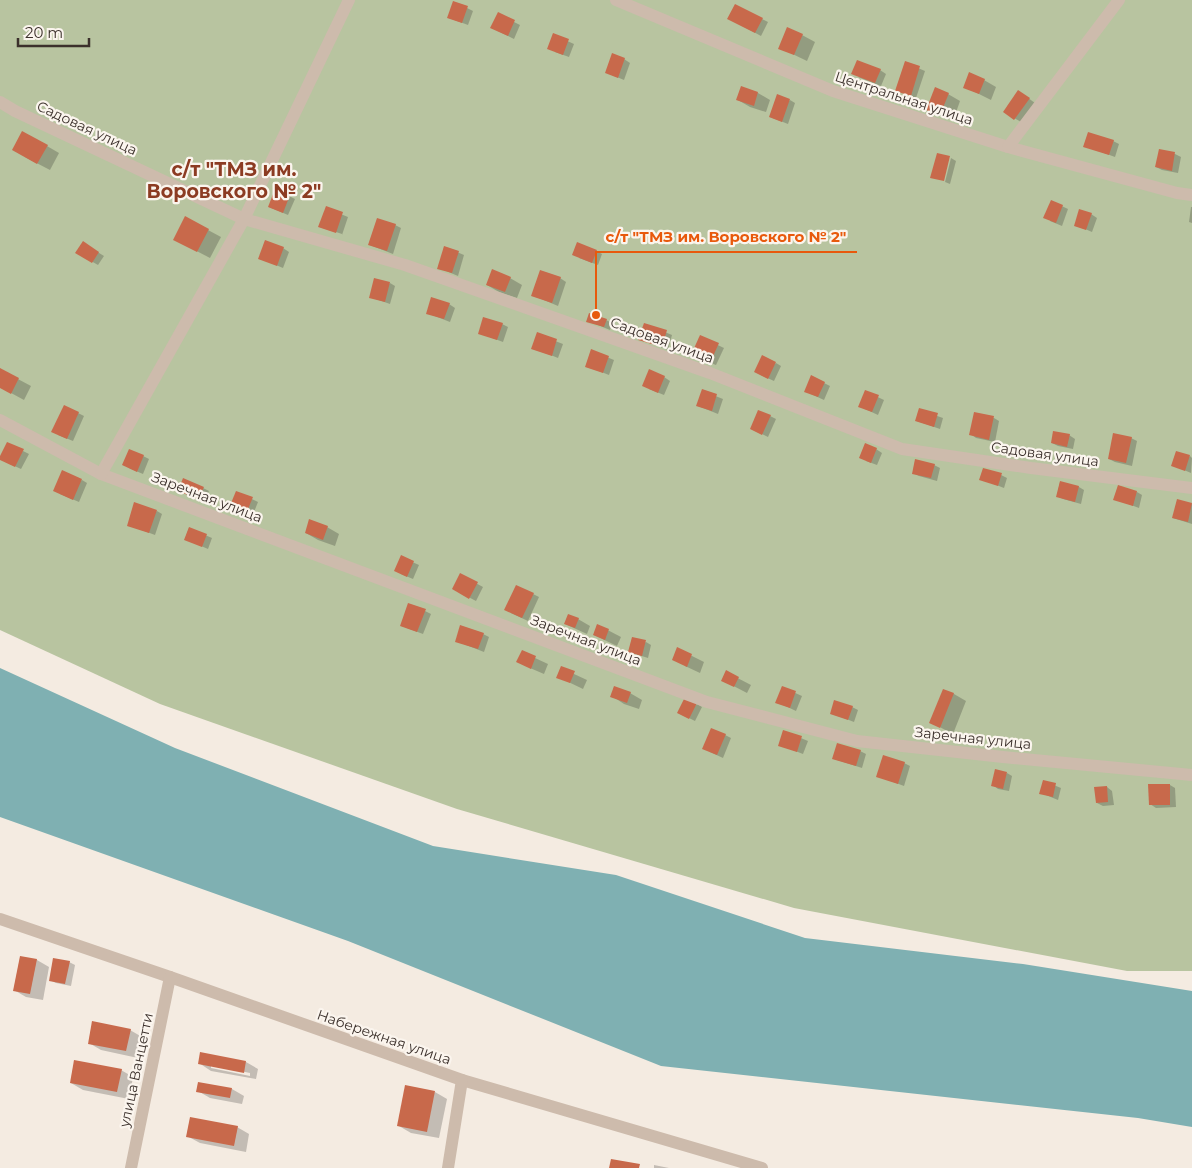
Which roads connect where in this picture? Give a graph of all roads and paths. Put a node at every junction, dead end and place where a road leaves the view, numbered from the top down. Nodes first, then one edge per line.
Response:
1 (349, 0) edge
2 (616, 0) edge
3 (1119, 0) edge
4 (0, 102) edge
5 (1008, 148) junction
6 (1192, 195) edge
7 (244, 219) junction
8 (0, 420) edge
9 (102, 474) junction
10 (1192, 488) edge
11 (1192, 775) edge
12 (0, 919) edge
13 (170, 977) junction
14 (462, 1080) junction
15 (130, 1168) edge
16 (448, 1168) edge
17 (762, 1168) edge

1 - 7 street
2 - 5 street, Центральная улица
3 - 5 street
4 - 7 street, Садовая улица
5 - 6 street, Центральная улица
7 - 9 street
7 - 10 street, Садовая улица
8 - 9 street, Заречная улица
9 - 11 street, Заречная улица
12 - 13 street, Набережная улица
13 - 14 street, Набережная улица
13 - 15 street, улица Ванцетти
14 - 16 street
14 - 17 street, Набережная улица

